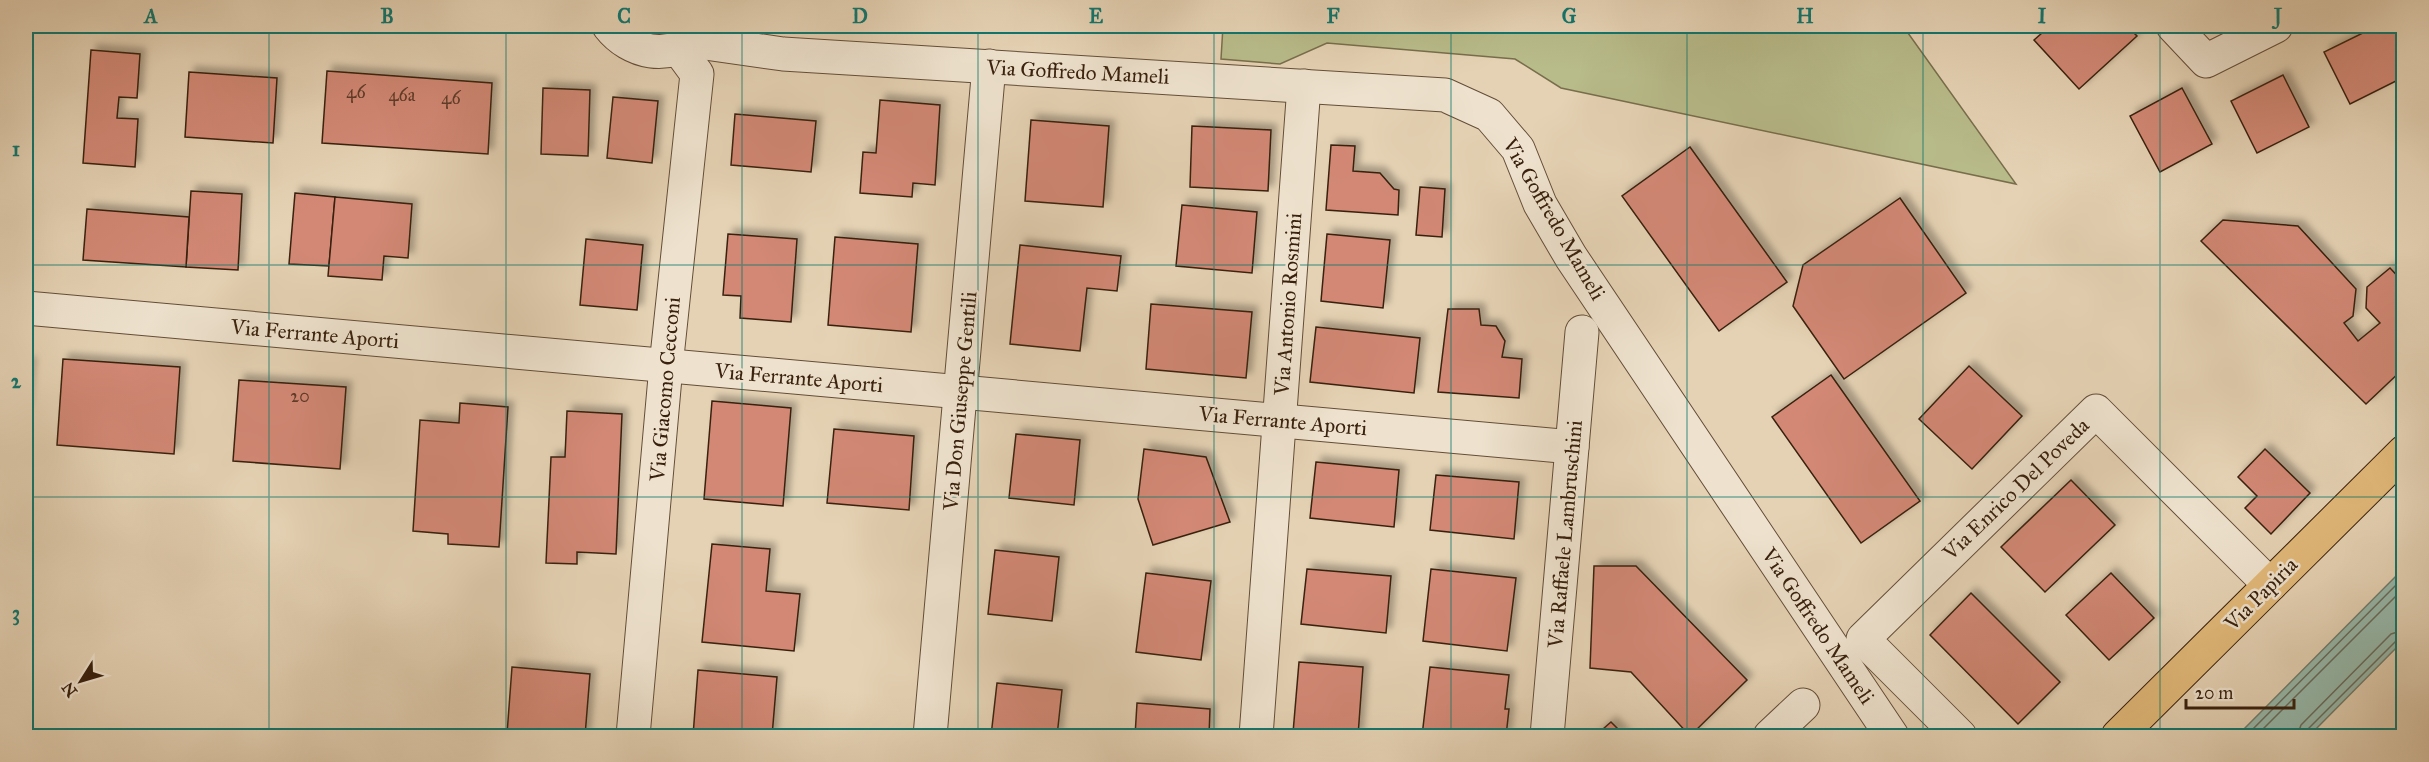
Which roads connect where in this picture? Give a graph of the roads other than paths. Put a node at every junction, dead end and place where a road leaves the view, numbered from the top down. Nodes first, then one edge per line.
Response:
1 (609, 26) edge
2 (734, 26) edge
3 (2174, 26) edge
4 (2276, 26) edge
5 (691, 38) edge
6 (783, 54) junction
7 (989, 66) junction
8 (1304, 87) junction
9 (26, 308) edge
10 (1582, 332) dead end
11 (666, 366) junction
12 (960, 392) junction
13 (1280, 421) junction
14 (1572, 447) junction
15 (2403, 452) edge
16 (2270, 585) junction
17 (1803, 705) dead end
18 (633, 736) edge
19 (930, 736) edge
20 (1256, 736) edge
21 (1547, 736) edge
22 (1770, 736) edge
23 (1892, 736) edge
24 (1960, 736) edge
25 (2118, 736) edge

1 - 5 street, Via Goffredo Mameli
2 - 6 street, Via Goffredo Mameli
3 - 4 street
5 - 6 street, Via Goffredo Mameli
5 - 11 street, Via Giacomo Cecconi
6 - 7 street, Via Goffredo Mameli
7 - 8 street, Via Goffredo Mameli
7 - 12 street, Via Don Giuseppe Gentili
8 - 13 street, Via Antonio Rosmini
8 - 23 street, Via Goffredo Mameli
9 - 11 street, Via Ferrante Aporti
10 - 14 street, Via Raffaele Lambruschini
11 - 12 street, Via Ferrante Aporti
11 - 18 street, Via Giacomo Cecconi
12 - 13 street, Via Ferrante Aporti
12 - 19 street, Via Don Giuseppe Gentili
13 - 14 street, Via Ferrante Aporti
13 - 20 street, Via Antonio Rosmini
14 - 21 street, Via Raffaele Lambruschini
15 - 16 main road, Via Papiria
16 - 24 street, Via Enrico Del Poveda
16 - 25 main road, Via Papiria
17 - 22 street

